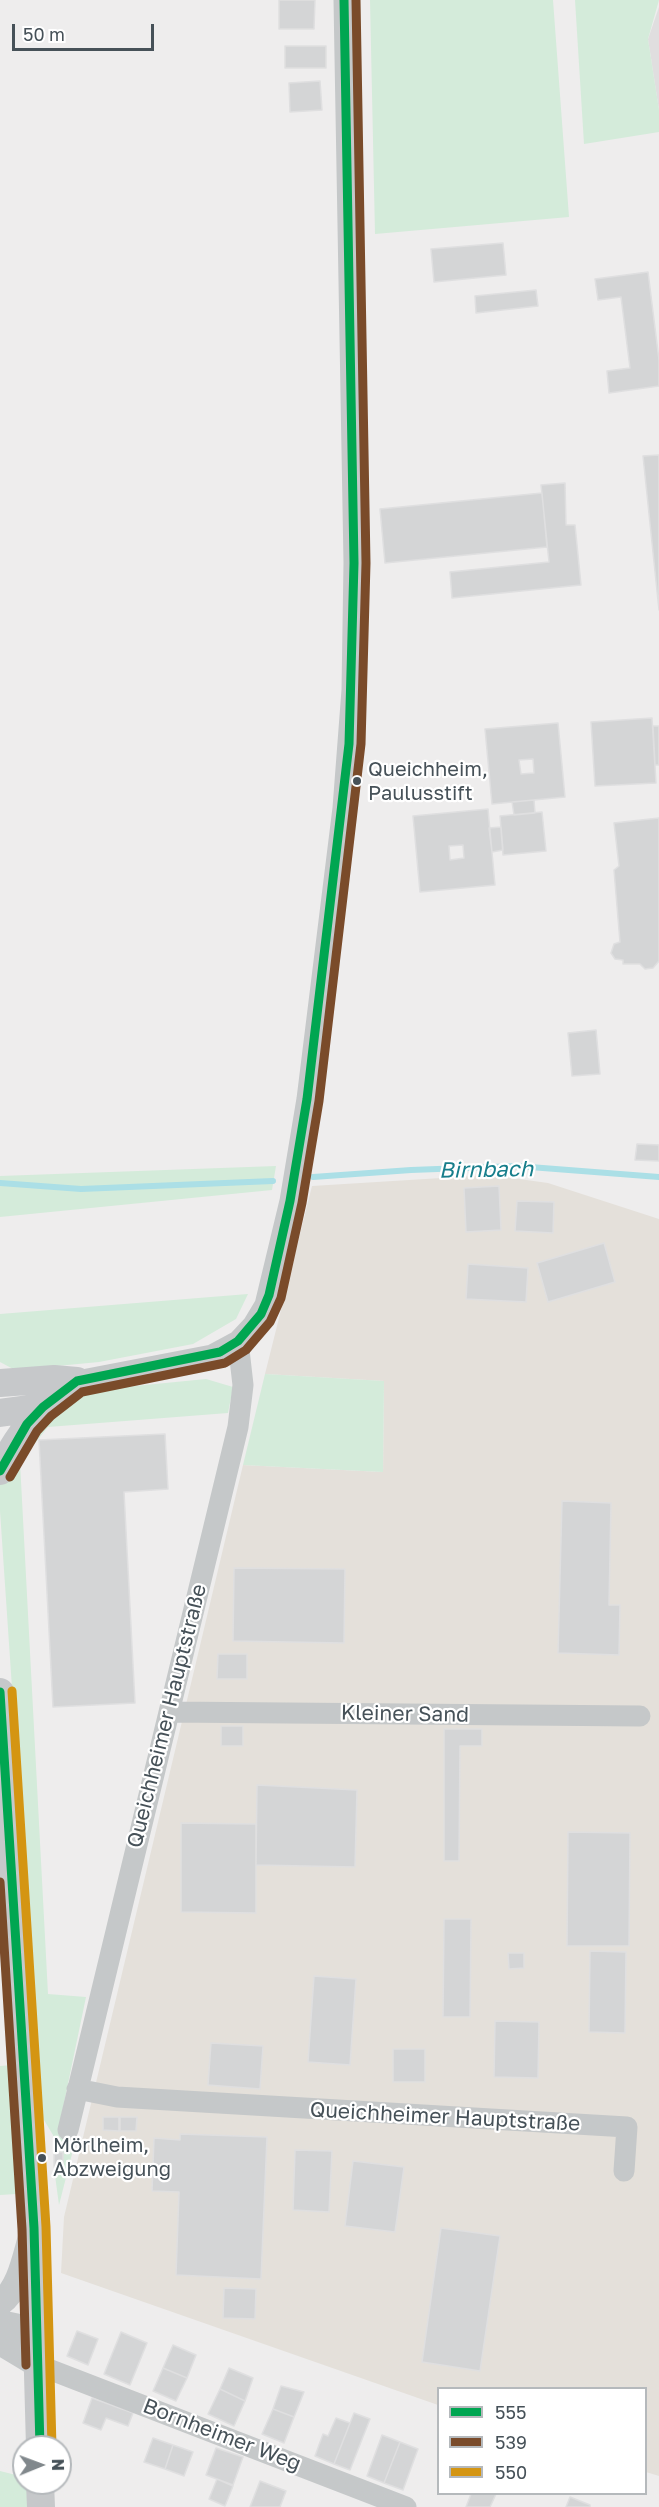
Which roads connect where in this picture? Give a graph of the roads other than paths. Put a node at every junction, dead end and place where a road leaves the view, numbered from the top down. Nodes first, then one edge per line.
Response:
1 (344, 0) edge
2 (238, 1341) junction
3 (77, 1381) junction
4 (0, 1383) edge
5 (43, 1407) junction
6 (0, 1413) edge
7 (0, 1471) edge
8 (0, 1692) edge
9 (169, 1712) junction
10 (640, 1716) dead end
11 (77, 2089) junction
12 (68, 2130) dead end
13 (624, 2171) dead end
14 (34, 2228) junction
15 (0, 2303) edge
16 (0, 2323) edge
17 (38, 2331) junction
18 (0, 2342) edge
19 (38, 2365) junction
20 (40, 2435) edge
21 (406, 2507) edge

1 - 2 street
2 - 3 street
2 - 9 street, Queichheimer Hauptstraße
3 - 4 main road
3 - 5 main road
5 - 6 main road
5 - 7 main road
8 - 14 main road
9 - 10 street, Kleiner Sand
9 - 11 street, Queichheimer Hauptstraße
11 - 12 street, Queichheimer Hauptstraße
11 - 13 street, Queichheimer Hauptstraße
14 - 15 street
14 - 17 main road
16 - 17 street
17 - 19 main road
18 - 19 street
19 - 20 main road
19 - 21 street, Bornheimer Weg

